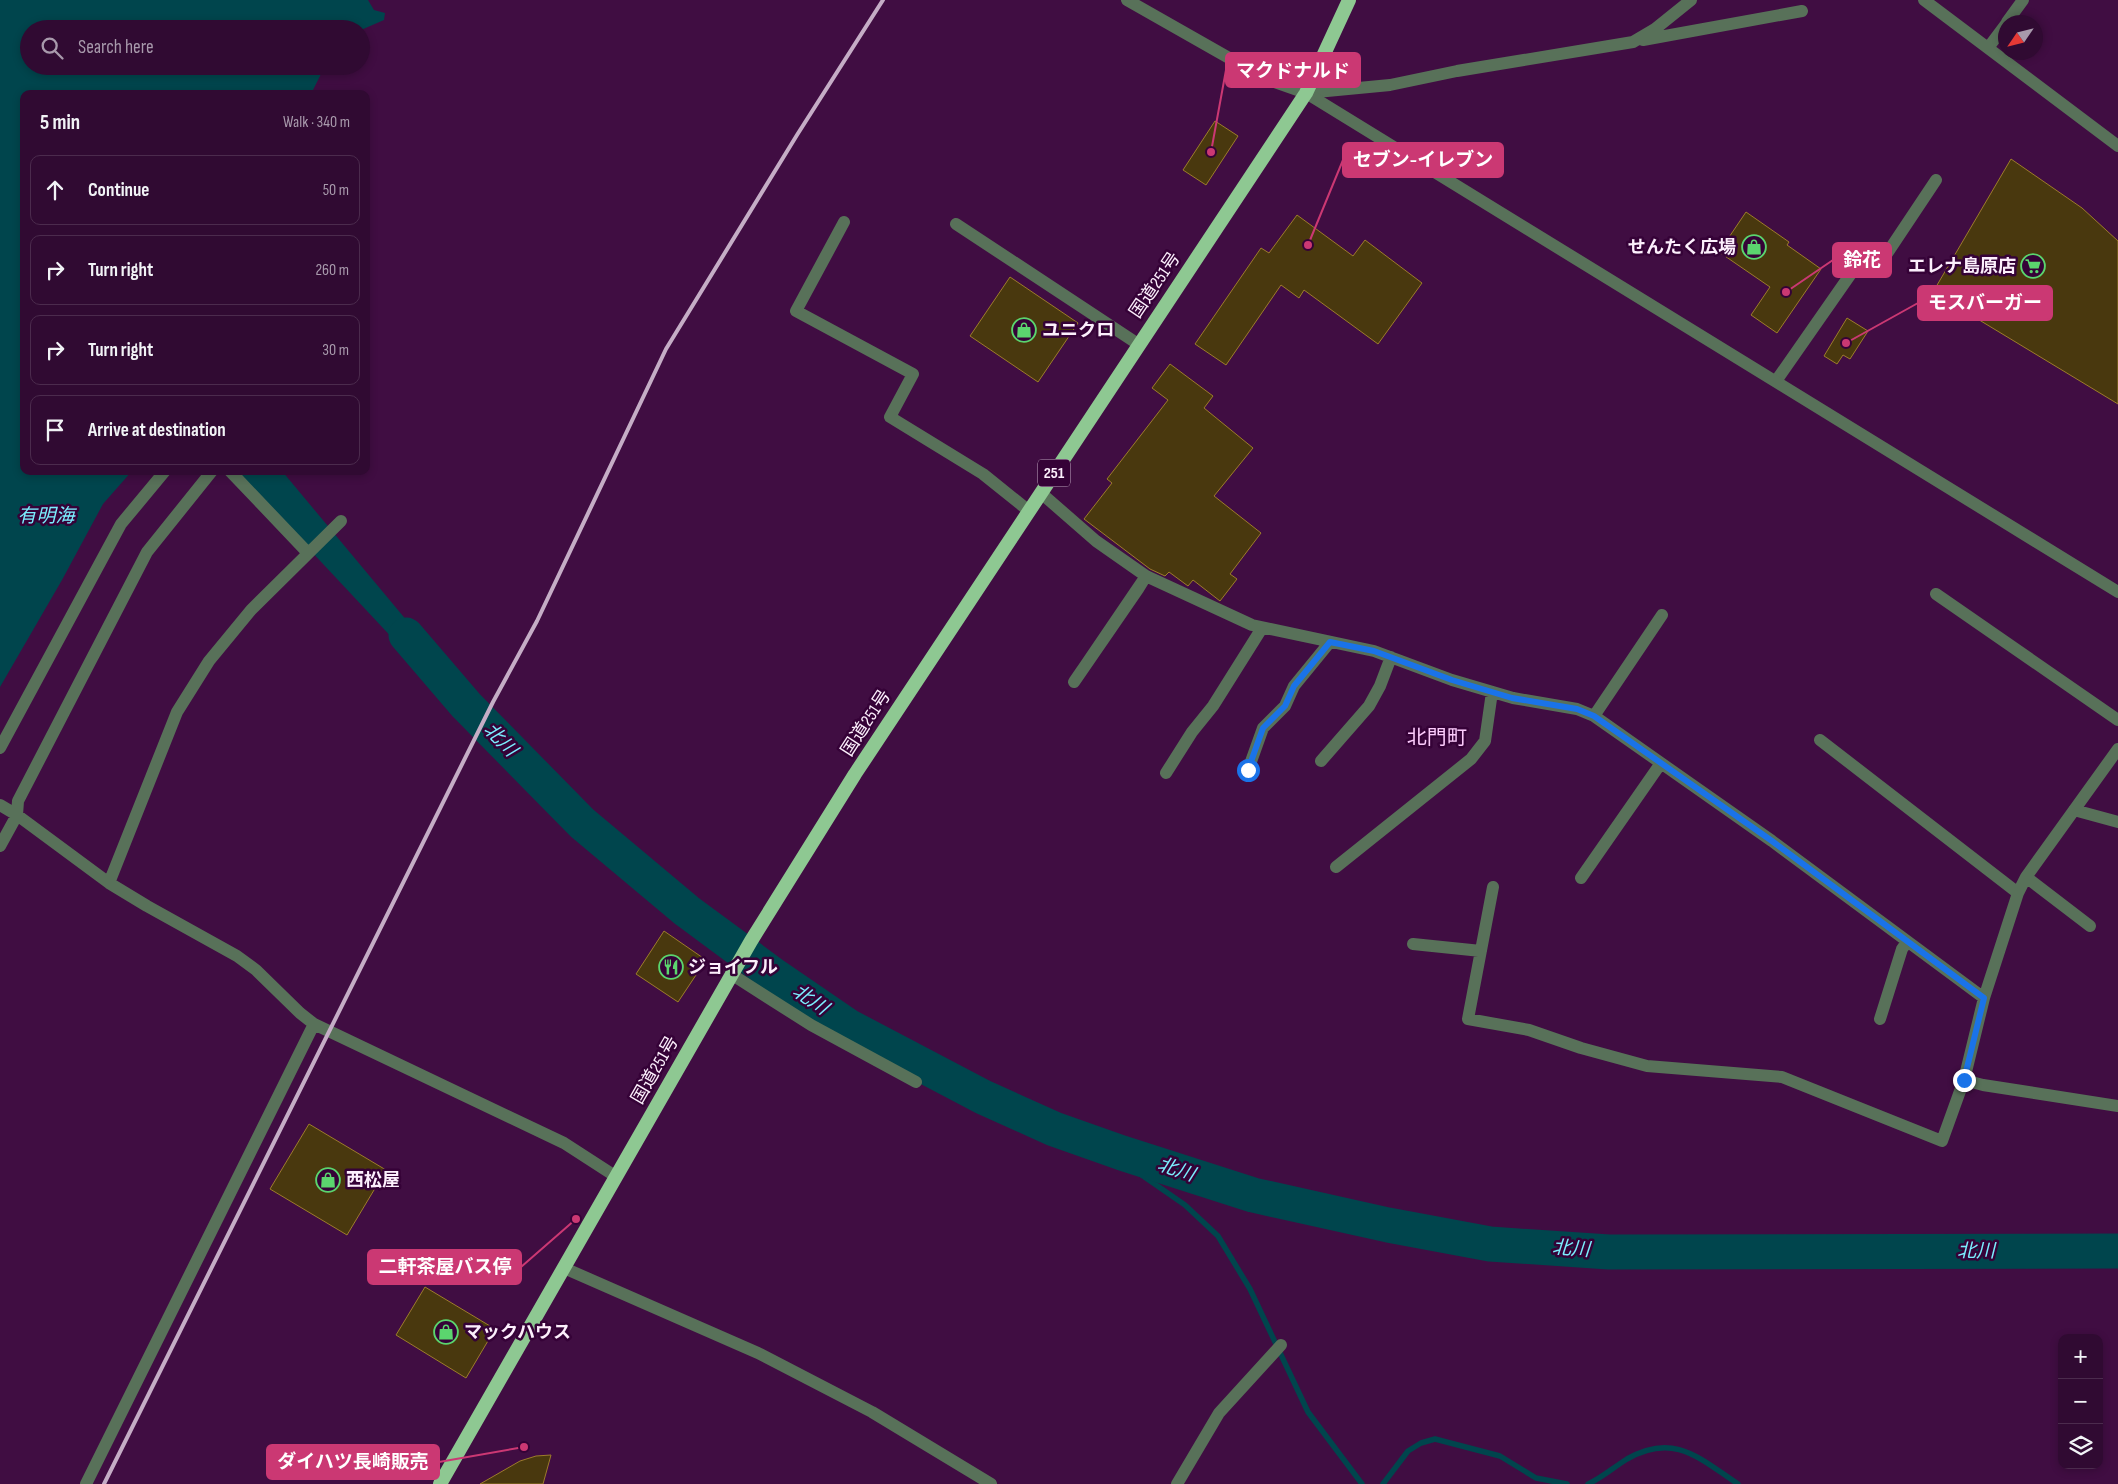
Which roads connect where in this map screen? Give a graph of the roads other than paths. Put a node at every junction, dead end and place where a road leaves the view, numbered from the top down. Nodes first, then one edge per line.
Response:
1 (1128, 0) edge
2 (1350, 0) edge
3 (1691, 0) edge
4 (1924, 0) edge
5 (2023, 0) edge
6 (1802, 11) dead end
7 (2012, 15) edge
8 (1998, 34) edge
9 (1633, 42) junction
10 (1988, 48) junction
11 (1306, 93) junction
12 (2118, 146) edge
13 (1936, 180) dead end
14 (844, 222) dead end
15 (956, 224) dead end
16 (1138, 344) junction
17 (1776, 382) junction
18 (162, 475) edge
19 (209, 475) edge
20 (234, 475) edge
21 (1041, 493) junction
22 (1029, 511) junction
23 (341, 521) dead end
24 (308, 552) junction
25 (1146, 576) junction
26 (2118, 592) edge
27 (1936, 594) dead end
28 (1662, 615) dead end
29 (1262, 628) junction
30 (1330, 642) junction
31 (1391, 657) junction
32 (1492, 692) junction
33 (1594, 716) junction
34 (2118, 720) edge
35 (1820, 740) dead end
36 (0, 748) edge
37 (2116, 755) edge
38 (1321, 761) dead end
39 (1661, 763) junction
40 (1248, 770) dead end
41 (1166, 773) dead end
42 (0, 805) edge
43 (2074, 810) junction
44 (17, 815) junction
45 (2118, 822) edge
46 (0, 846) edge
47 (1336, 867) dead end
48 (1582, 878) dead end
49 (2026, 878) junction
50 (109, 882) junction
51 (1493, 887) dead end
52 (2018, 893) junction
53 (2090, 926) dead end
54 (1907, 942) junction
55 (1413, 944) dead end
56 (1481, 951) junction
57 (733, 971) junction
58 (1984, 998) junction
59 (1880, 1019) dead end
60 (314, 1024) junction
61 (1964, 1080) junction
62 (916, 1082) dead end
63 (2118, 1106) edge
64 (616, 1176) junction
65 (564, 1268) junction
66 (1277, 1349) dead end
67 (86, 1484) edge
68 (440, 1484) edge
69 (991, 1484) edge
70 (1177, 1484) edge

1 - 11 street
2 - 11 highway, 国道251号 / 251
3 - 9 street
4 - 10 street
5 - 7 street
6 - 9 street
8 - 10 street
9 - 11 street
10 - 12 street
11 - 16 highway, 国道251号 / 251
11 - 17 street
13 - 17 street
14 - 22 street
15 - 16 street
16 - 21 highway, 国道251号 / 251
17 - 26 street
18 - 36 street
19 - 44 street
20 - 24 street
21 - 22 highway, 国道251号 / 251
21 - 25 street
22 - 57 highway, 国道251号 / 251
23 - 24 street
24 - 50 street
25 - 25 street
25 - 29 street
27 - 34 street
28 - 33 street
29 - 30 street
29 - 41 street
30 - 31 street
30 - 40 street
31 - 32 street
31 - 38 street
32 - 33 street
32 - 47 street
33 - 39 street
35 - 52 street
37 - 43 street
39 - 48 street
39 - 54 street
42 - 44 street
43 - 45 street
43 - 49 street
44 - 46 street
44 - 50 street
49 - 52 street
49 - 53 street
50 - 60 street
51 - 56 street
52 - 58 street
54 - 58 street
54 - 59 street
55 - 56 street
56 - 61 street
57 - 62 street
57 - 64 highway, 国道251号 / 251
58 - 61 street
60 - 64 street
60 - 67 street
61 - 63 street
64 - 65 highway, 国道251号 / 251
65 - 68 highway, 国道251号 / 251
65 - 69 street
66 - 70 street

